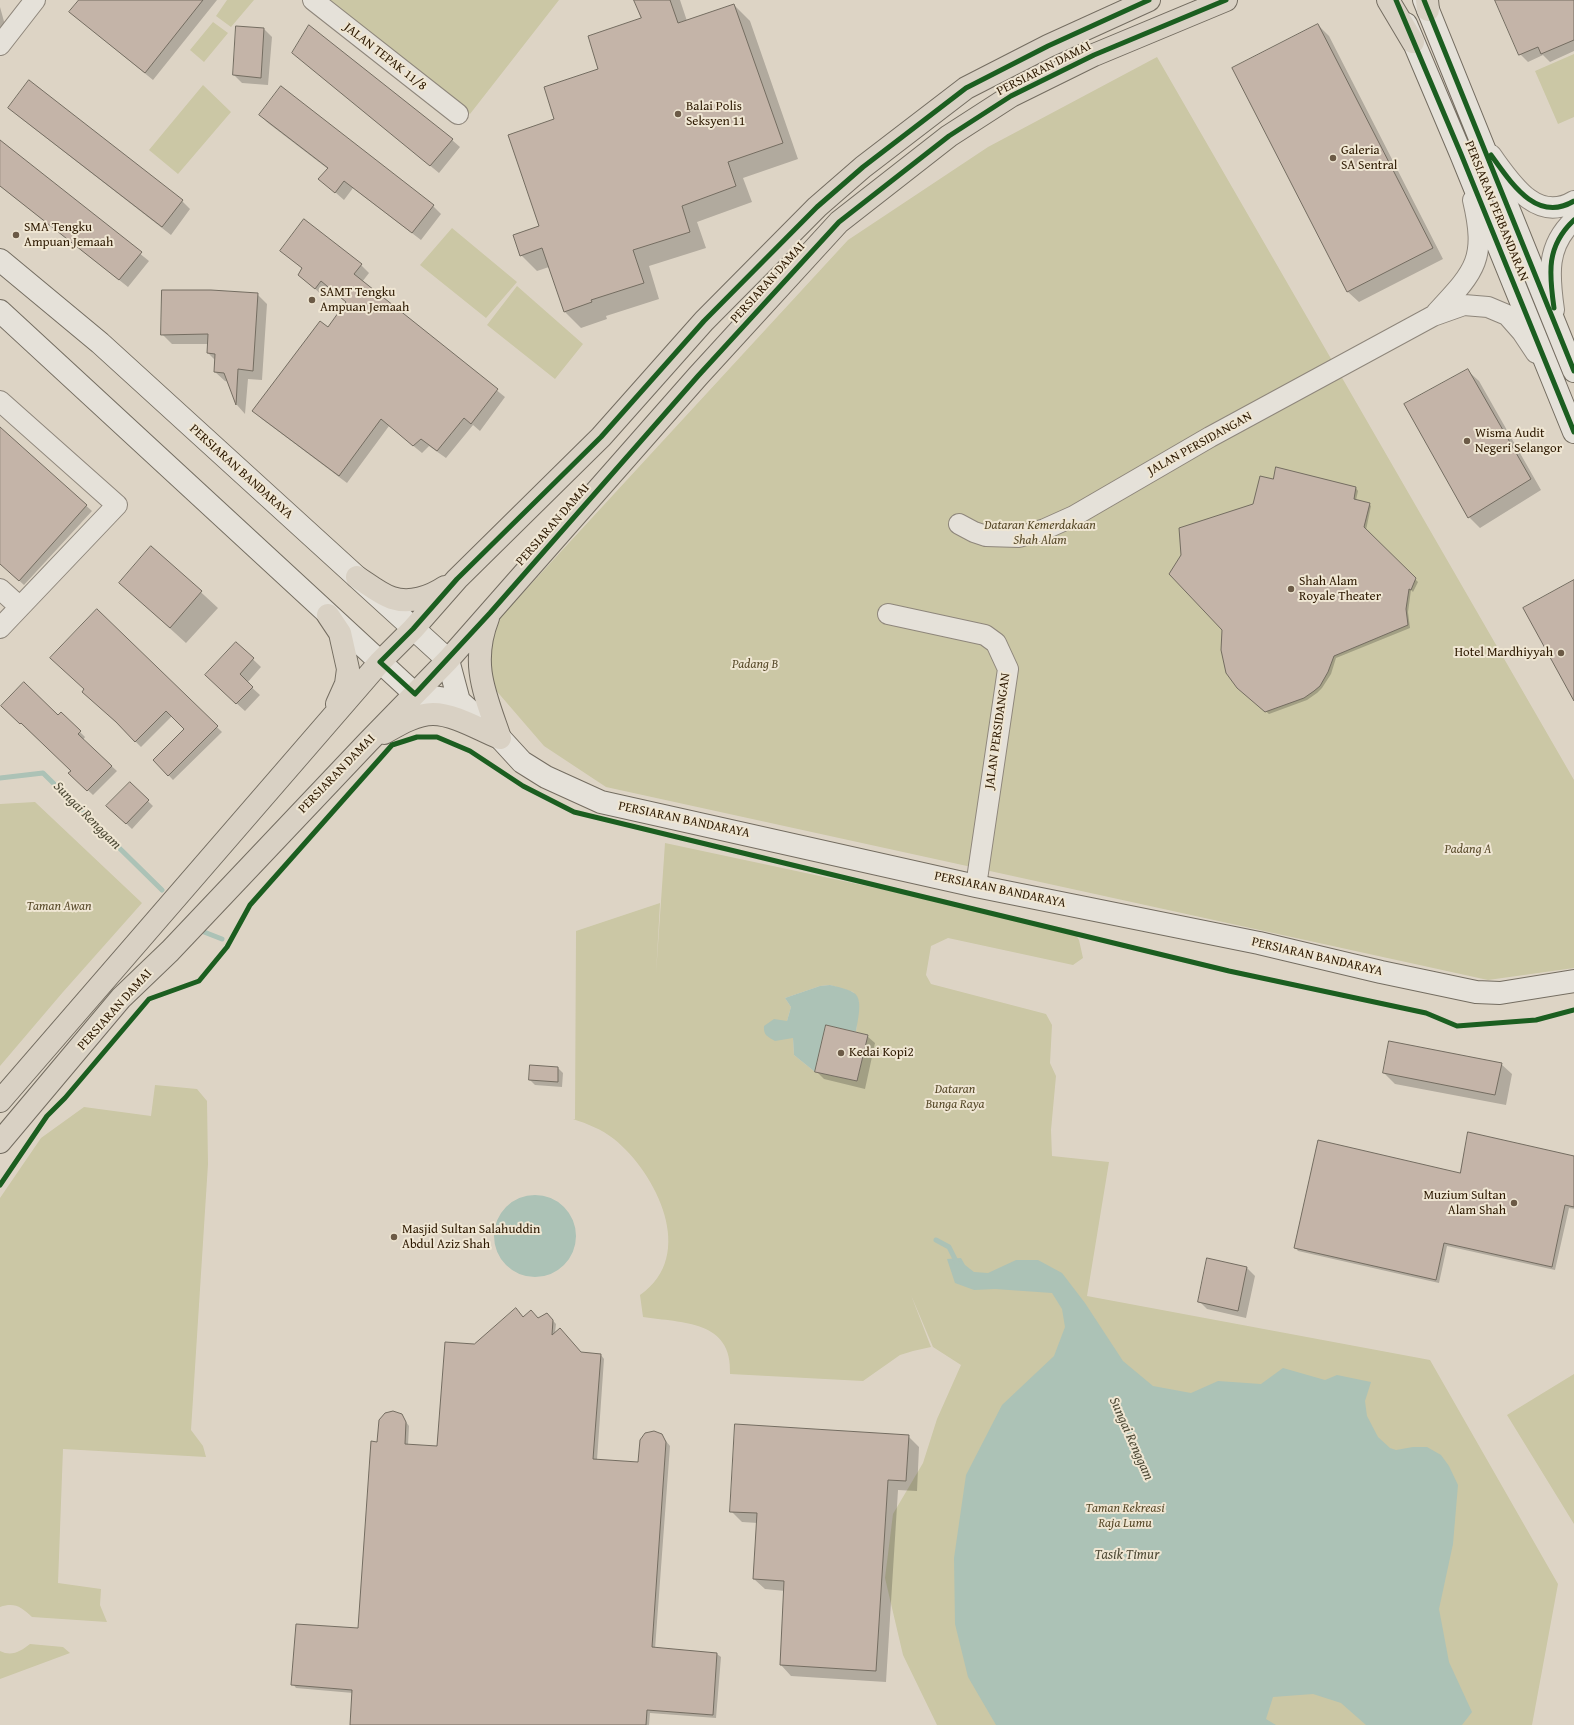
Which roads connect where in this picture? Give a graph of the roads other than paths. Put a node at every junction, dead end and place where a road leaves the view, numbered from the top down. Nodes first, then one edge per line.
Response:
1 (313, 0) edge
2 (1149, 0) edge
3 (1226, 0) edge
4 (1388, 0) edge
5 (1396, 0) edge
6 (27, 3) edge
7 (1426, 3) edge
8 (1413, 42) junction
9 (0, 45) edge
10 (458, 114) dead end
11 (1483, 144) junction
12 (1461, 154) junction
13 (1574, 200) edge
14 (1574, 220) edge
15 (0, 260) edge
16 (0, 311) edge
17 (1433, 316) junction
18 (1556, 323) junction
19 (1574, 370) edge
20 (1549, 372) junction
21 (0, 401) edge
22 (1574, 432) edge
23 (959, 524) dead end
24 (357, 577) junction
25 (457, 579) junction
26 (0, 589) edge
27 (20, 607) junction
28 (490, 614) junction
29 (888, 614) dead end
30 (328, 615) junction
31 (0, 628) edge
32 (413, 629) junction
33 (448, 660) junction
34 (380, 662) junction
35 (415, 694) junction
36 (459, 701) junction
37 (326, 724) junction
38 (500, 738) junction
39 (368, 742) junction
40 (976, 886) junction
41 (1574, 981) edge
42 (0, 1101) edge
43 (0, 1142) edge

1 - 10 street, JALAN TEPAK 11/8
2 - 25 main road, PERSIARAN DAMAI
3 - 28 main road, PERSIARAN DAMAI
4 - 8 main road
5 - 8 main road, PERSIARAN PERBANDARAN
6 - 9 street
7 - 11 main road, PERSIARAN PERBANDARAN
8 - 12 main road, PERSIARAN PERBANDARAN
11 - 13 street
11 - 18 main road, PERSIARAN PERBANDARAN
12 - 17 street, JALAN PERSIDANGAN
12 - 20 main road, PERSIARAN PERBANDARAN
14 - 18 street
15 - 24 main road, PERSIARAN BANDARAYA
16 - 30 main road
17 - 20 street, JALAN PERSIDANGAN
17 - 23 street, JALAN PERSIDANGAN
18 - 19 main road, PERSIARAN PERBANDARAN
20 - 22 main road, PERSIARAN PERBANDARAN
21 - 27 street
24 - 25 main road
24 - 32 main road, PERSIARAN BANDARAYA
25 - 32 main road, PERSIARAN DAMAI
26 - 27 street
27 - 31 street
28 - 33 main road, PERSIARAN DAMAI
28 - 38 main road
29 - 40 street, JALAN PERSIDANGAN
30 - 34 main road
30 - 37 main road
32 - 33 main road, PERSIARAN BANDARAYA
32 - 34 main road, PERSIARAN DAMAI
33 - 35 main road, PERSIARAN DAMAI
33 - 36 main road
34 - 35 main road
34 - 37 main road, PERSIARAN DAMAI
35 - 36 main road
35 - 39 main road, PERSIARAN DAMAI
36 - 38 main road, PERSIARAN BANDARAYA
37 - 42 main road, PERSIARAN DAMAI
38 - 39 main road
38 - 40 main road, PERSIARAN BANDARAYA
39 - 43 main road, PERSIARAN DAMAI
40 - 41 main road, PERSIARAN BANDARAYA

